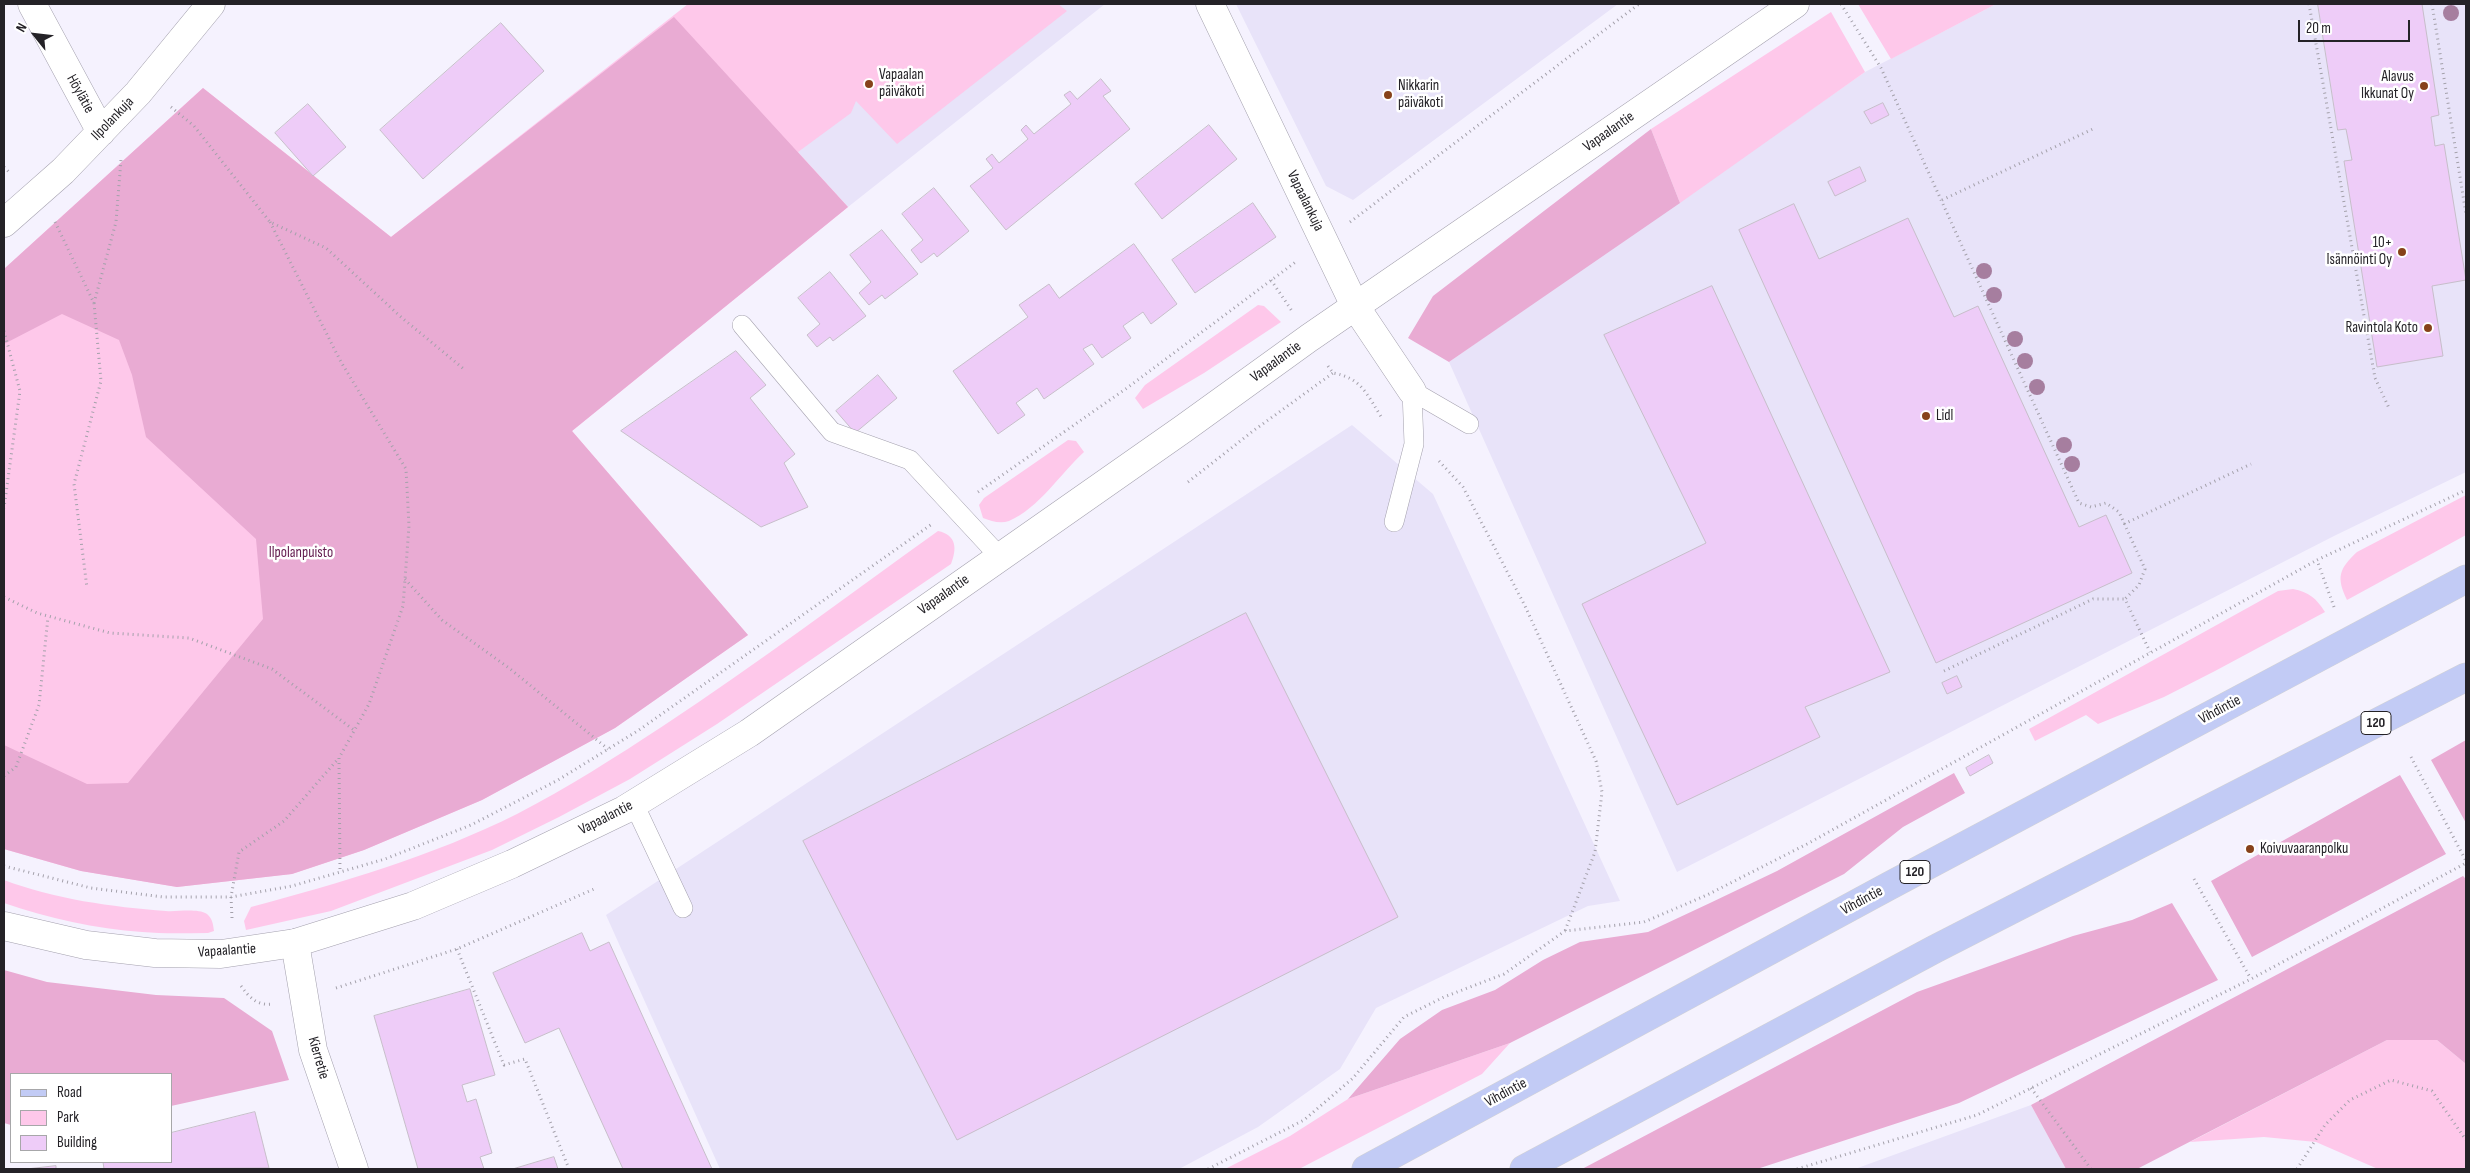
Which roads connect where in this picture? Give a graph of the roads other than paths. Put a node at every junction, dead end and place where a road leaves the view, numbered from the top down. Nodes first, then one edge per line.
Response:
1 (32, 4) edge
2 (211, 4) edge
3 (1210, 4) edge
4 (1795, 4) edge
5 (101, 132) junction
6 (4, 223) edge
7 (1355, 306) junction
8 (742, 325) dead end
9 (1412, 390) junction
10 (1469, 424) dead end
11 (1394, 522) dead end
12 (999, 556) junction
13 (2466, 579) edge
14 (2466, 677) edge
15 (634, 804) junction
16 (683, 908) dead end
17 (4, 926) edge
18 (295, 943) junction
19 (354, 1169) edge
20 (1366, 1169) edge
21 (1524, 1169) edge

1 - 5 street, Höylätie
2 - 5 street, Ilpolankuja
3 - 7 street, Vapaalankuja
4 - 7 street, Vapaalantie
5 - 6 street, Ilpolankuja
7 - 9 street, Vapaalankuja
7 - 12 street, Vapaalantie
8 - 12 lane
9 - 10 lane
9 - 11 lane
12 - 15 street, Vapaalantie
13 - 20 main road, Vihdintie / 120
14 - 21 main road, 120
15 - 16 lane
15 - 18 street, Vapaalantie
17 - 18 street, Vapaalantie
18 - 19 street, Kierretie

